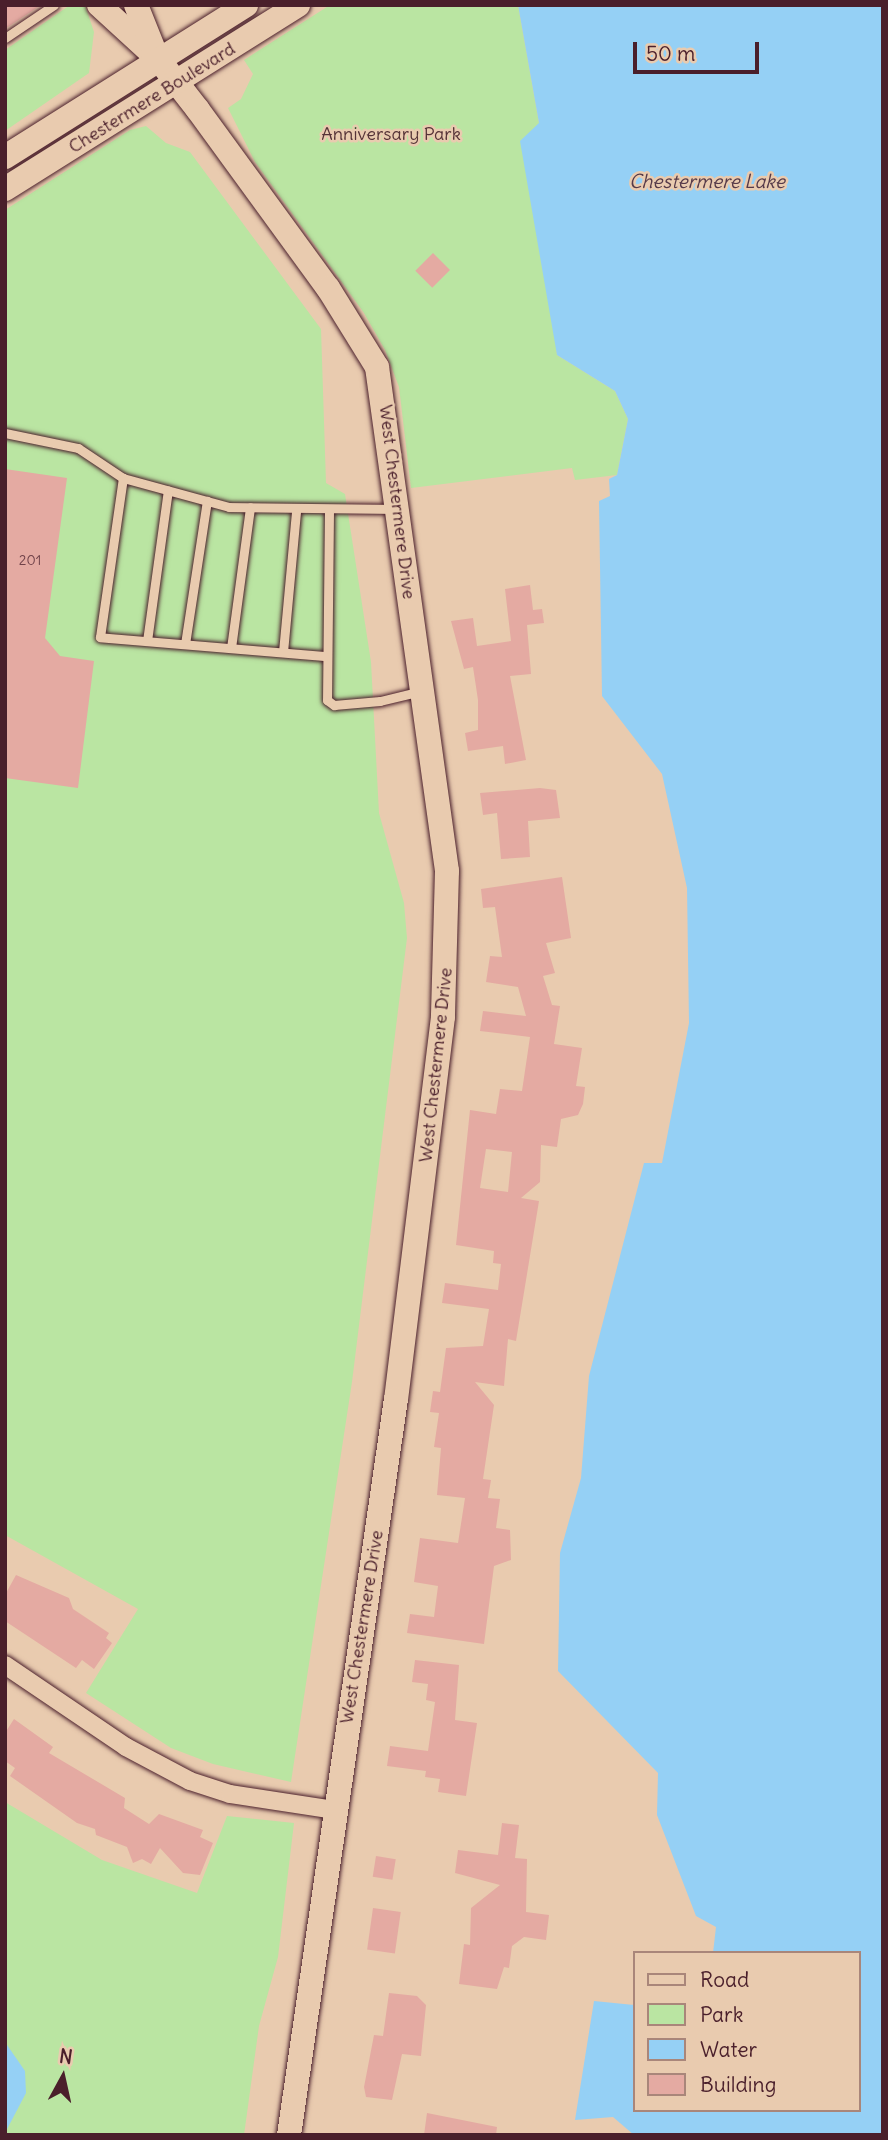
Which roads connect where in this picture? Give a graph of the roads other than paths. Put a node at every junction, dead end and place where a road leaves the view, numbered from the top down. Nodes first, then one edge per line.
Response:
1 (54, 5) edge
2 (99, 5) edge
3 (136, 5) edge
4 (246, 5) edge
5 (298, 5) edge
6 (5, 38) edge
7 (159, 60) junction
8 (176, 83) junction
9 (5, 157) edge
10 (5, 189) edge
11 (5, 433) edge
12 (123, 478) junction
13 (168, 490) junction
14 (206, 501) junction
15 (250, 507) junction
16 (396, 510) junction
17 (296, 511) junction
18 (328, 511) junction
19 (147, 641) junction
20 (185, 644) junction
21 (231, 648) junction
22 (283, 652) junction
23 (324, 656) junction
24 (424, 691) junction
25 (5, 1665) edge
26 (335, 1810) junction
27 (289, 2135) edge

1 - 6 lane
2 - 7 street, West Chestermere Drive
3 - 7 street, West Chestermere Drive
4 - 7 street, Chestermere Boulevard
5 - 8 street, Chestermere Boulevard
7 - 8 street, West Chestermere Drive
7 - 9 street, Chestermere Boulevard
8 - 10 street, Chestermere Boulevard
8 - 16 street, West Chestermere Drive
11 - 12 lane
12 - 13 lane
12 - 19 lane
13 - 14 lane
13 - 19 lane
14 - 15 lane
14 - 20 lane
15 - 17 lane
15 - 21 lane
16 - 18 lane
16 - 24 street, West Chestermere Drive
17 - 18 lane
17 - 22 lane
18 - 23 lane
19 - 20 lane
20 - 21 lane
21 - 22 lane
22 - 23 lane
23 - 24 lane
24 - 26 street, West Chestermere Drive
25 - 26 street
26 - 27 street, West Chestermere Drive

